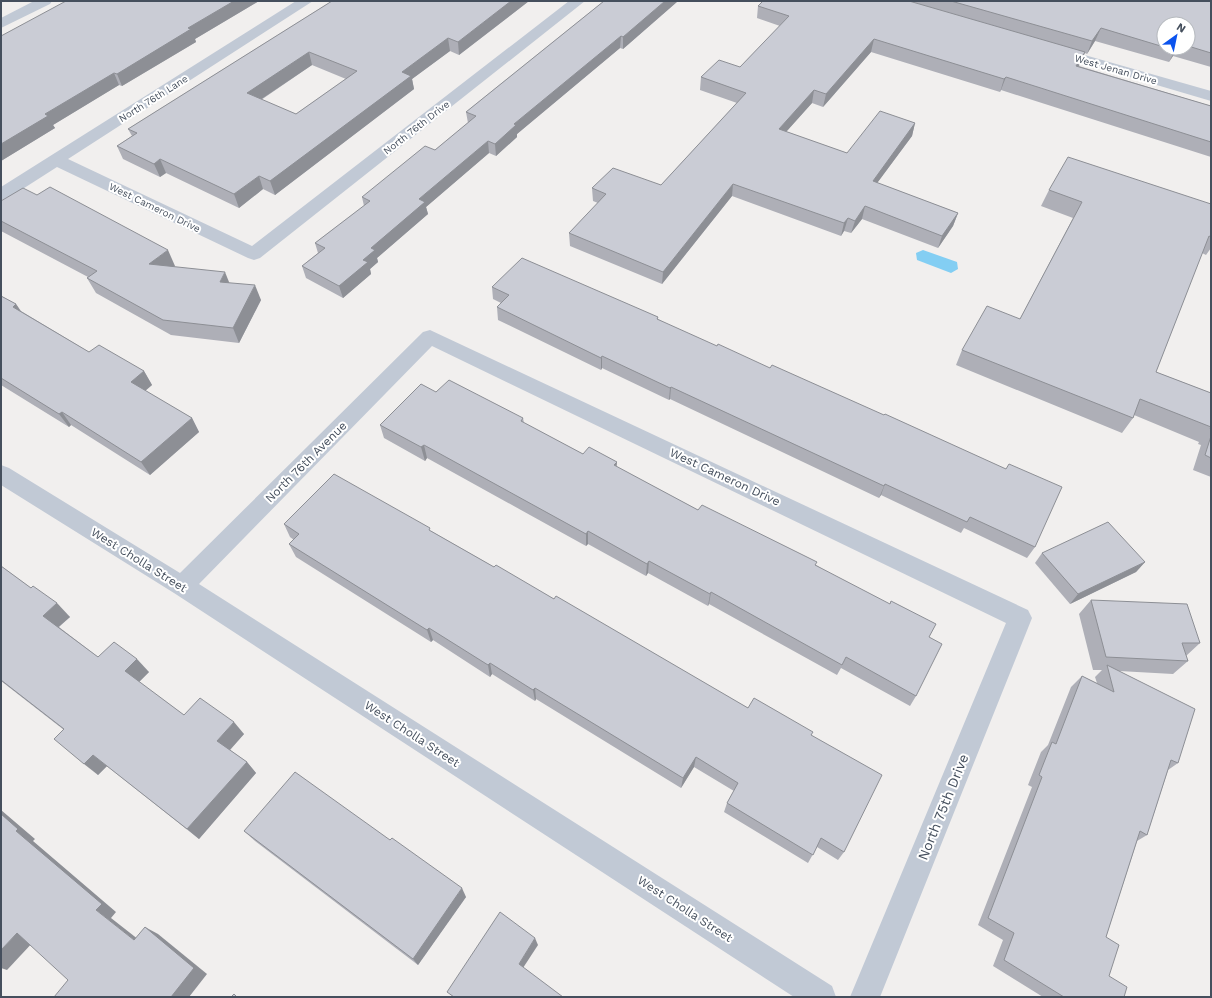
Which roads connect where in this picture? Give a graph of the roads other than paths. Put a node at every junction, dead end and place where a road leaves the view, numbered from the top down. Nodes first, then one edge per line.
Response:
1 (45, 1) edge
2 (306, 1) edge
3 (578, 1) edge
4 (1, 24) edge
5 (1035, 45) edge
6 (1211, 96) edge
7 (56, 160) junction
8 (1, 194) edge
9 (254, 254) joint
10 (430, 337) joint
11 (3, 477) edge
12 (182, 586) junction
13 (1020, 618) joint
14 (821, 997) edge
15 (865, 997) edge

1 - 4 street
2 - 7 street, North 76th Lane
3 - 9 street, North 76th Drive
5 - 6 street, West Jenan Drive
7 - 8 street, North 76th Lane
7 - 9 street, West Cameron Drive
10 - 12 street, North 76th Avenue
10 - 13 street, West Cameron Drive
11 - 12 street, West Cholla Street
12 - 14 street, West Cholla Street
13 - 15 street, North 75th Drive

